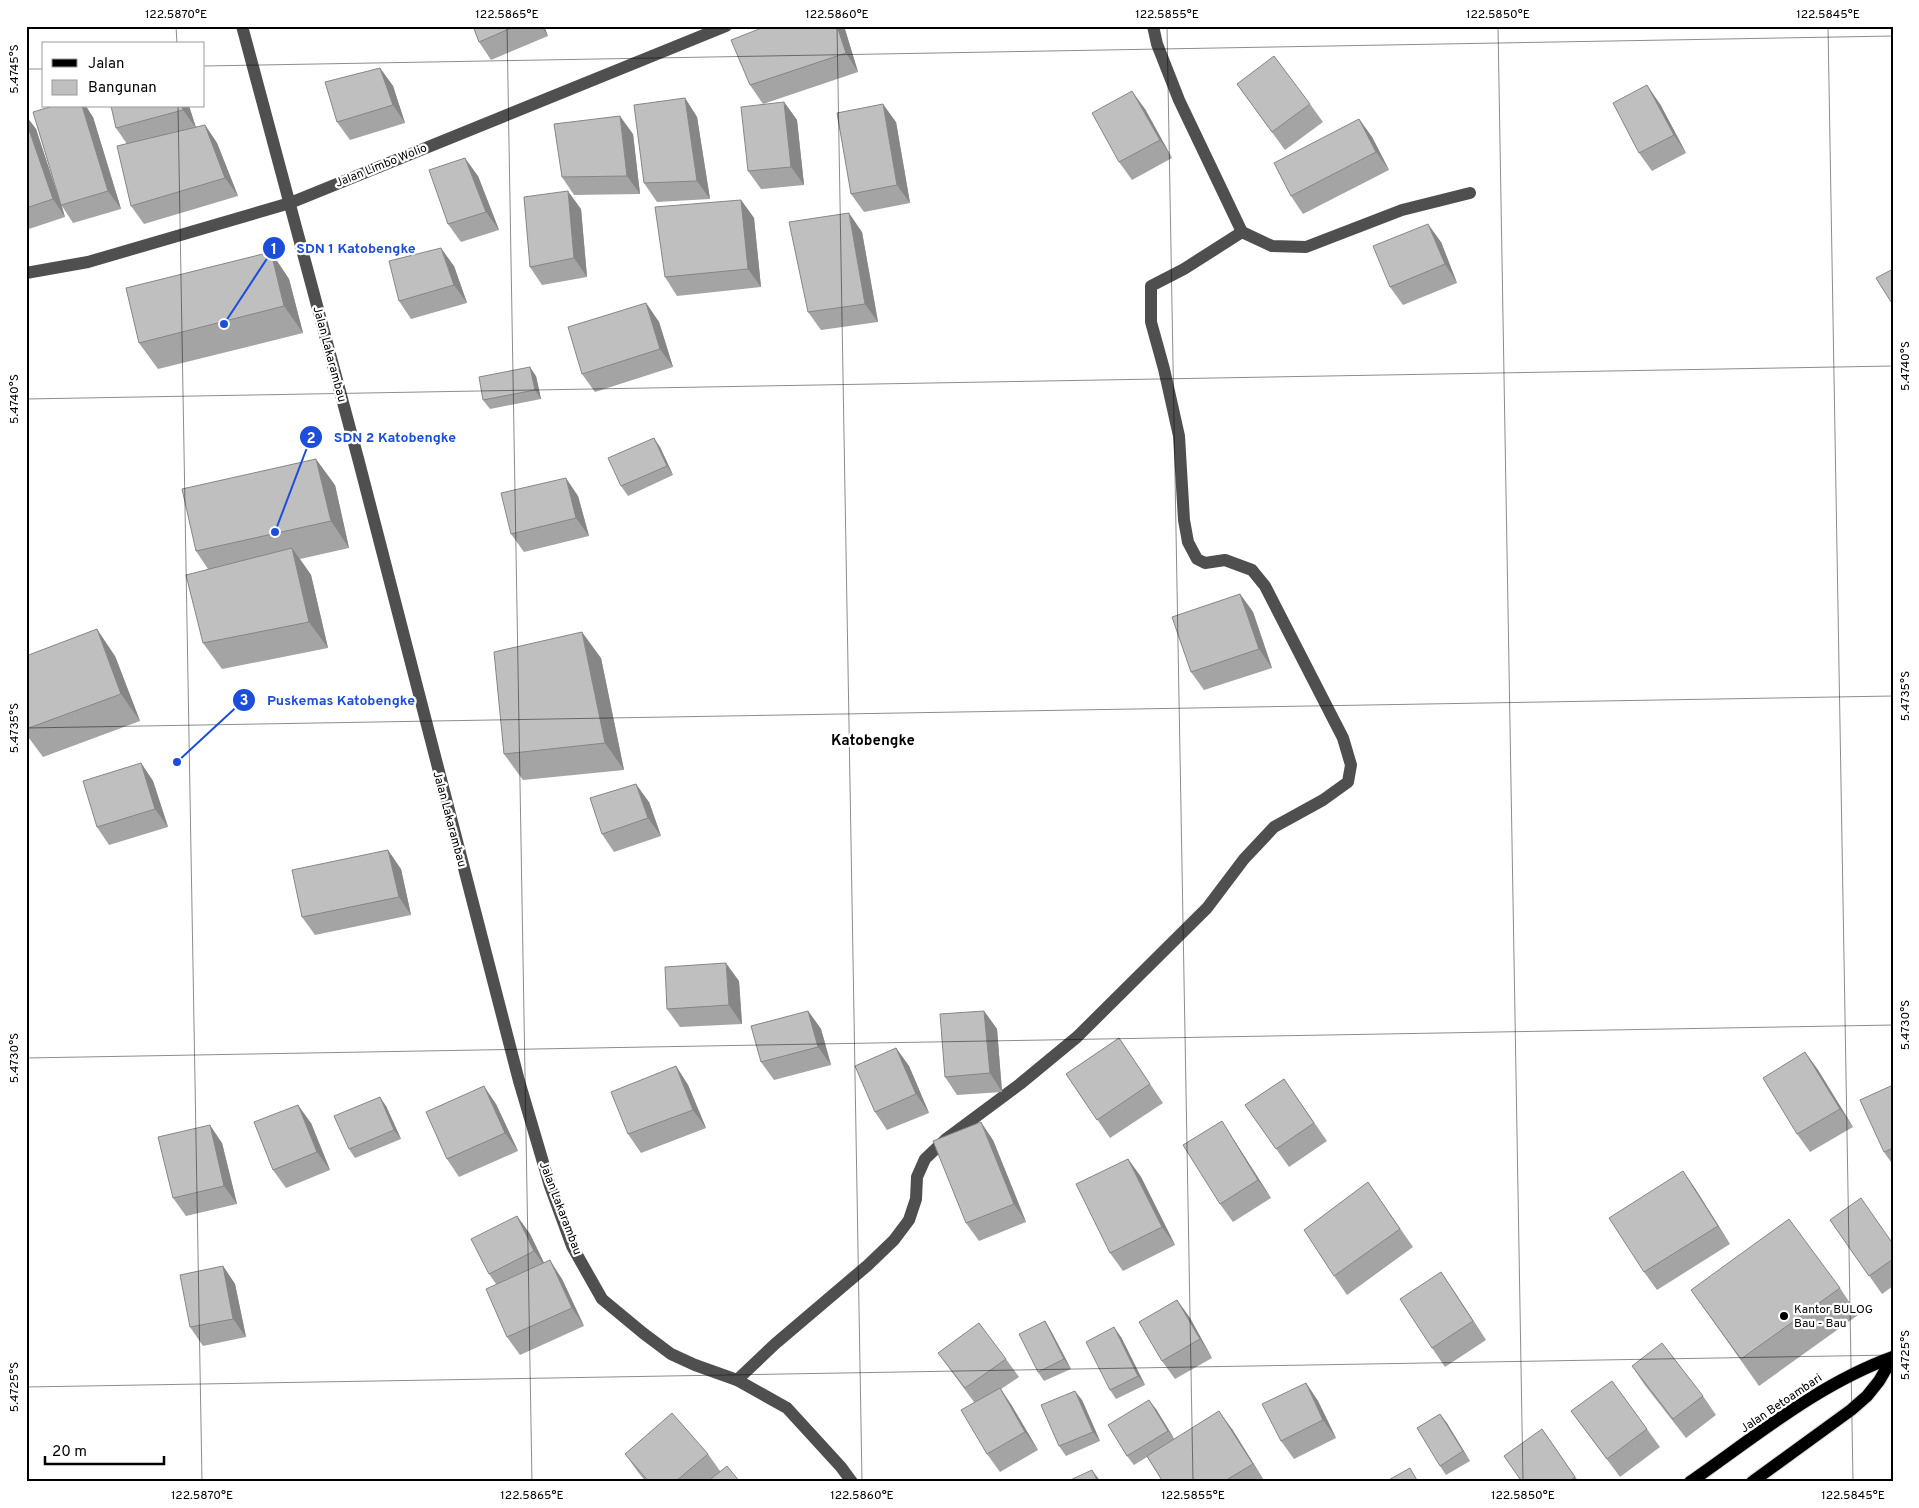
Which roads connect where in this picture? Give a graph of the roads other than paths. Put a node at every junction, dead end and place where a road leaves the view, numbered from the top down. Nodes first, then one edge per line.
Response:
1 (242, 26) edge
2 (726, 26) edge
3 (1153, 26) edge
4 (1470, 193) dead end
5 (290, 203) junction
6 (1242, 232) junction
7 (26, 272) edge
8 (1893, 1357) edge
9 (736, 1380) junction
10 (852, 1482) edge
11 (1690, 1482) edge
12 (1752, 1482) edge

1 - 5 street, Jalan Lakarambau
2 - 5 street, Jalan Limbo Wolio
3 - 6 street
4 - 6 street
5 - 7 street, Jalan Limbo Wolio
5 - 9 street, Jalan Lakarambau
6 - 9 street
8 - 11 main road, Jalan Betoambari
8 - 12 main road, Jalan Betoambari
9 - 10 street, Jalan Lakarambau

